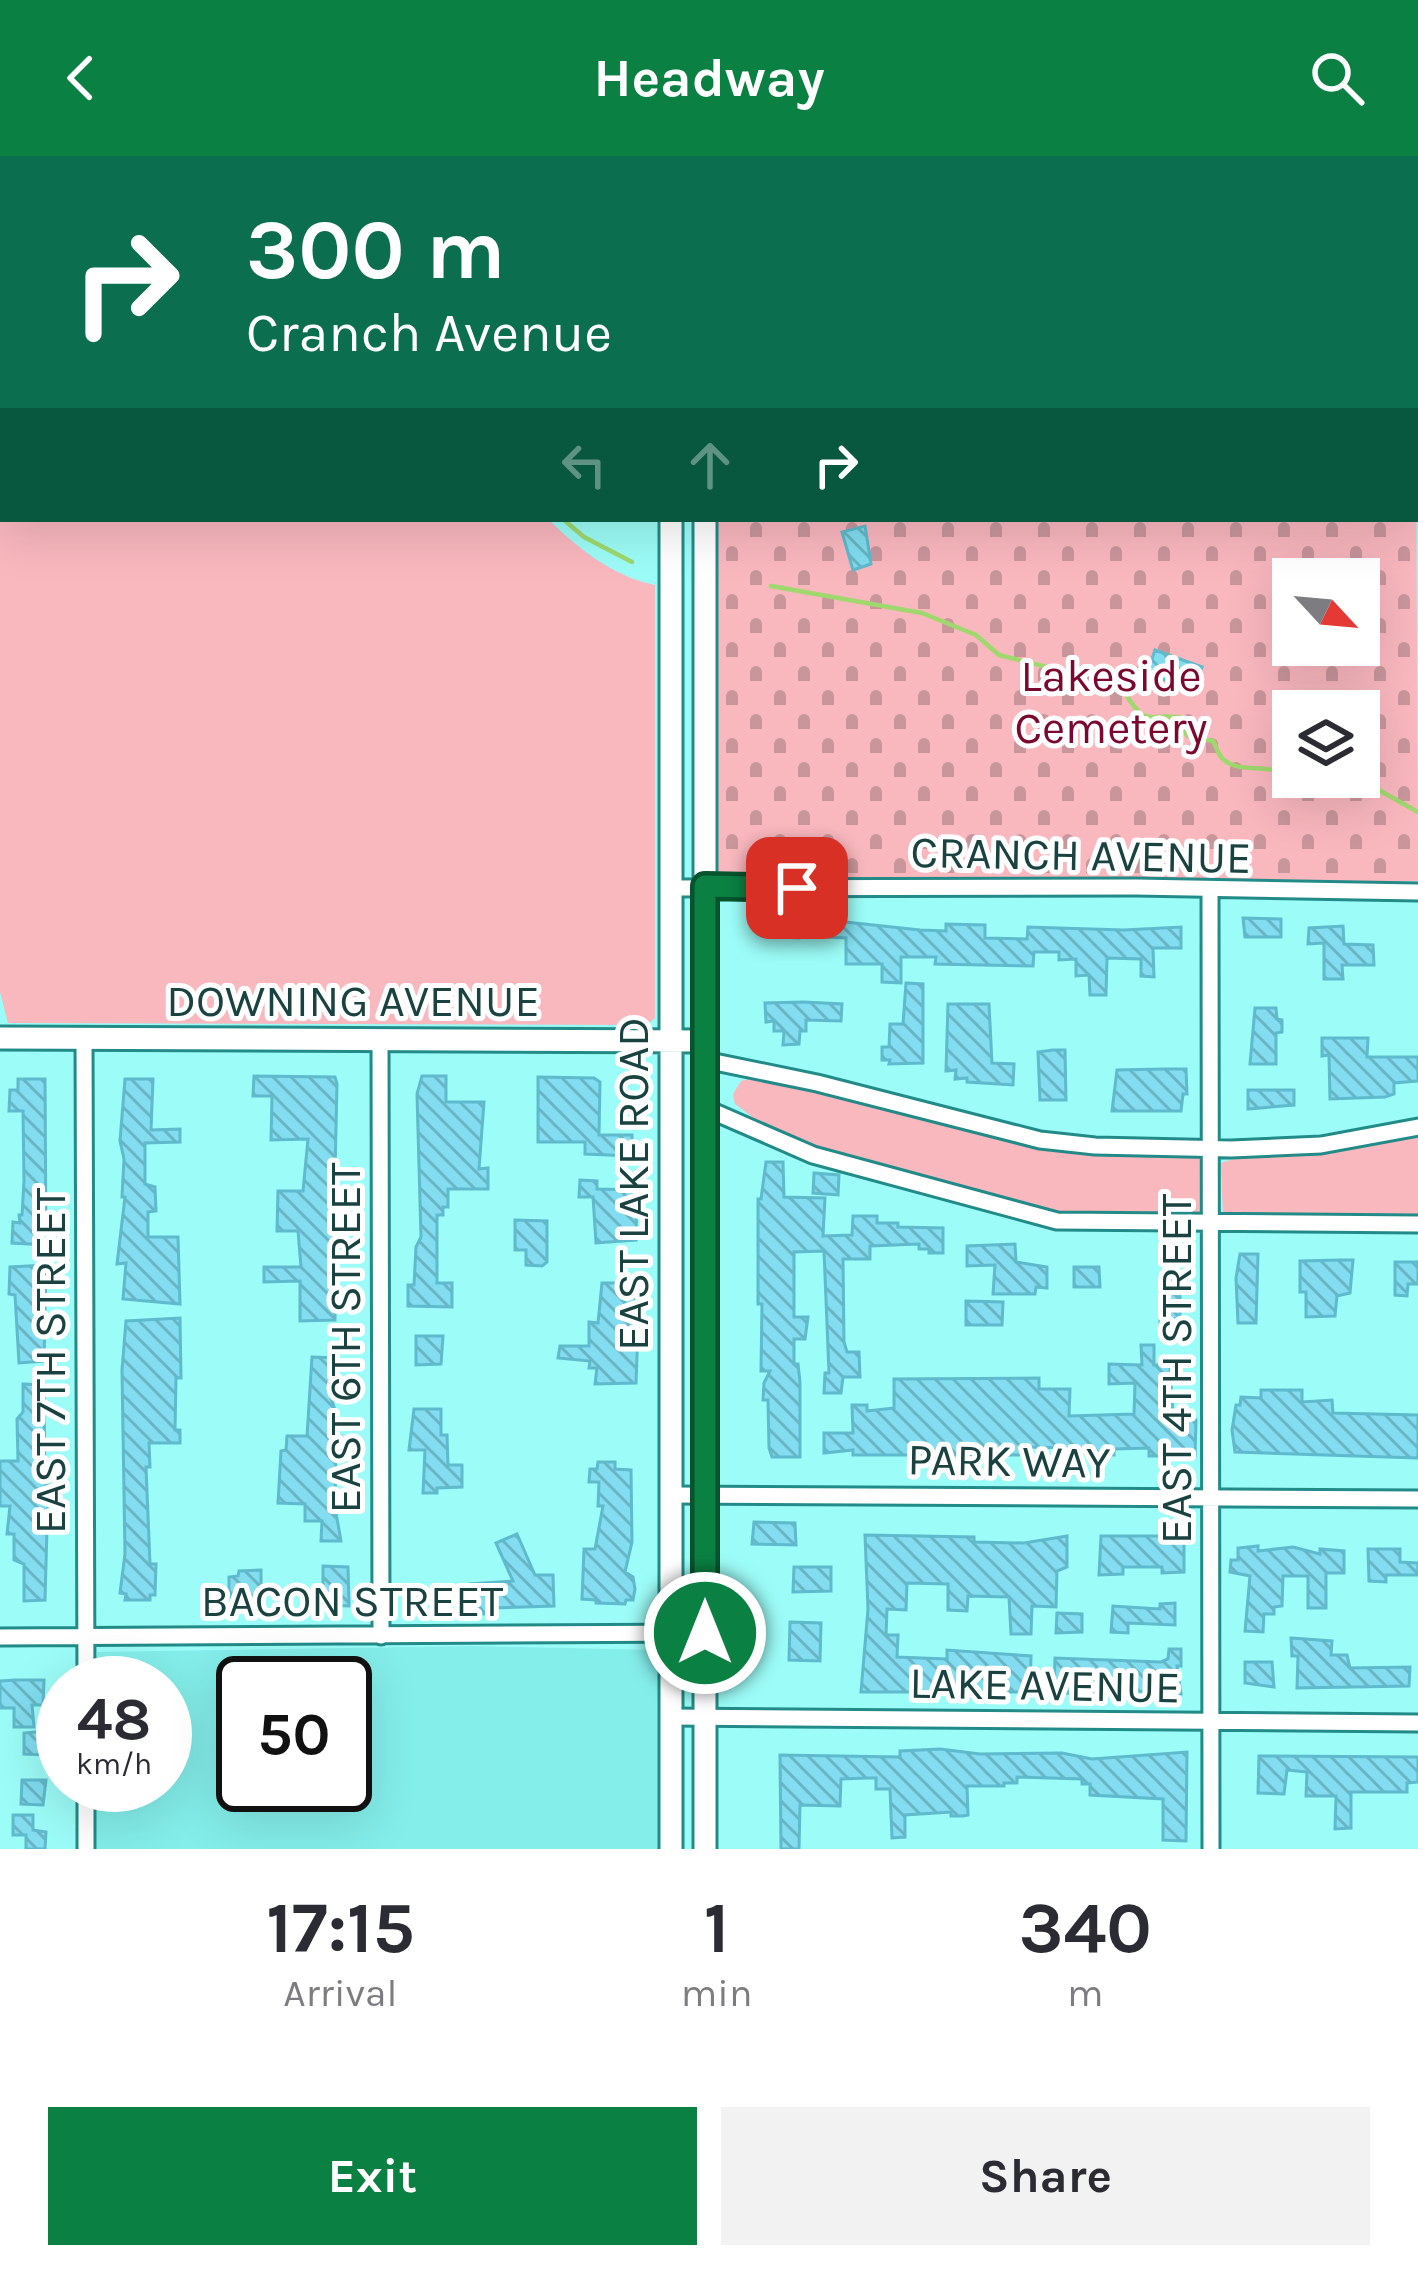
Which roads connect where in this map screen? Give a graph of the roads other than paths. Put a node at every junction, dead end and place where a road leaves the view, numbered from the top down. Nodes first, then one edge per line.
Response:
1 (671, 522) edge
2 (705, 522) edge
3 (705, 886) junction
4 (671, 887) junction
5 (1210, 889) junction
6 (1418, 892) edge
7 (0, 1038) edge
8 (84, 1039) junction
9 (380, 1039) junction
10 (672, 1040) junction
11 (705, 1051) junction
12 (705, 1108) junction
13 (1418, 1127) edge
14 (1211, 1148) junction
15 (1210, 1224) junction
16 (1418, 1224) edge
17 (705, 1492) junction
18 (671, 1495) junction
19 (1212, 1498) junction
20 (1418, 1499) edge
21 (705, 1633) junction
22 (671, 1634) junction
23 (381, 1636) junction
24 (0, 1637) edge
25 (86, 1637) junction
26 (86, 1656) edge
27 (705, 1716) junction
28 (671, 1717) junction
29 (1211, 1721) junction
30 (1418, 1723) edge
31 (86, 1812) edge
32 (86, 1849) edge
33 (671, 1849) edge
34 (705, 1849) edge
35 (1211, 1849) edge

1 - 4 main road, EAST LAKE ROAD
2 - 3 main road, EAST LAKE ROAD
3 - 4 street, CRANCH AVENUE
3 - 5 street, CRANCH AVENUE
3 - 11 main road, EAST LAKE ROAD
4 - 10 main road, EAST LAKE ROAD
5 - 6 street, CRANCH AVENUE
5 - 14 street, EAST 4TH STREET
7 - 8 main road, DOWNING AVENUE
8 - 9 main road, DOWNING AVENUE
8 - 25 street, EAST 7TH STREET
9 - 10 main road, DOWNING AVENUE
9 - 23 street, EAST 6TH STREET
10 - 11 main road, DOWNING AVENUE
10 - 18 main road, EAST LAKE ROAD
11 - 12 main road, EAST LAKE ROAD
11 - 14 street
12 - 15 street
12 - 17 main road, EAST LAKE ROAD
13 - 14 street
14 - 15 street, EAST 4TH STREET
15 - 16 street
15 - 19 street, EAST 4TH STREET
17 - 18 street, PARK WAY
17 - 19 street, PARK WAY
17 - 21 main road, EAST LAKE ROAD
18 - 22 main road, EAST LAKE ROAD
19 - 20 street, PARK WAY
19 - 29 street, EAST 4TH STREET
21 - 22 street, BACON STREET
21 - 27 main road, EAST LAKE ROAD
22 - 23 street, BACON STREET
22 - 28 main road, EAST LAKE ROAD
23 - 25 street, BACON STREET
24 - 25 street, BACON STREET
25 - 26 street, EAST 7TH STREET
27 - 28 street, LAKE AVENUE
27 - 29 street, LAKE AVENUE
27 - 34 main road, EAST LAKE ROAD
28 - 33 main road, EAST LAKE ROAD
29 - 30 street, LAKE AVENUE
29 - 35 street, EAST 4TH STREET
31 - 32 street

